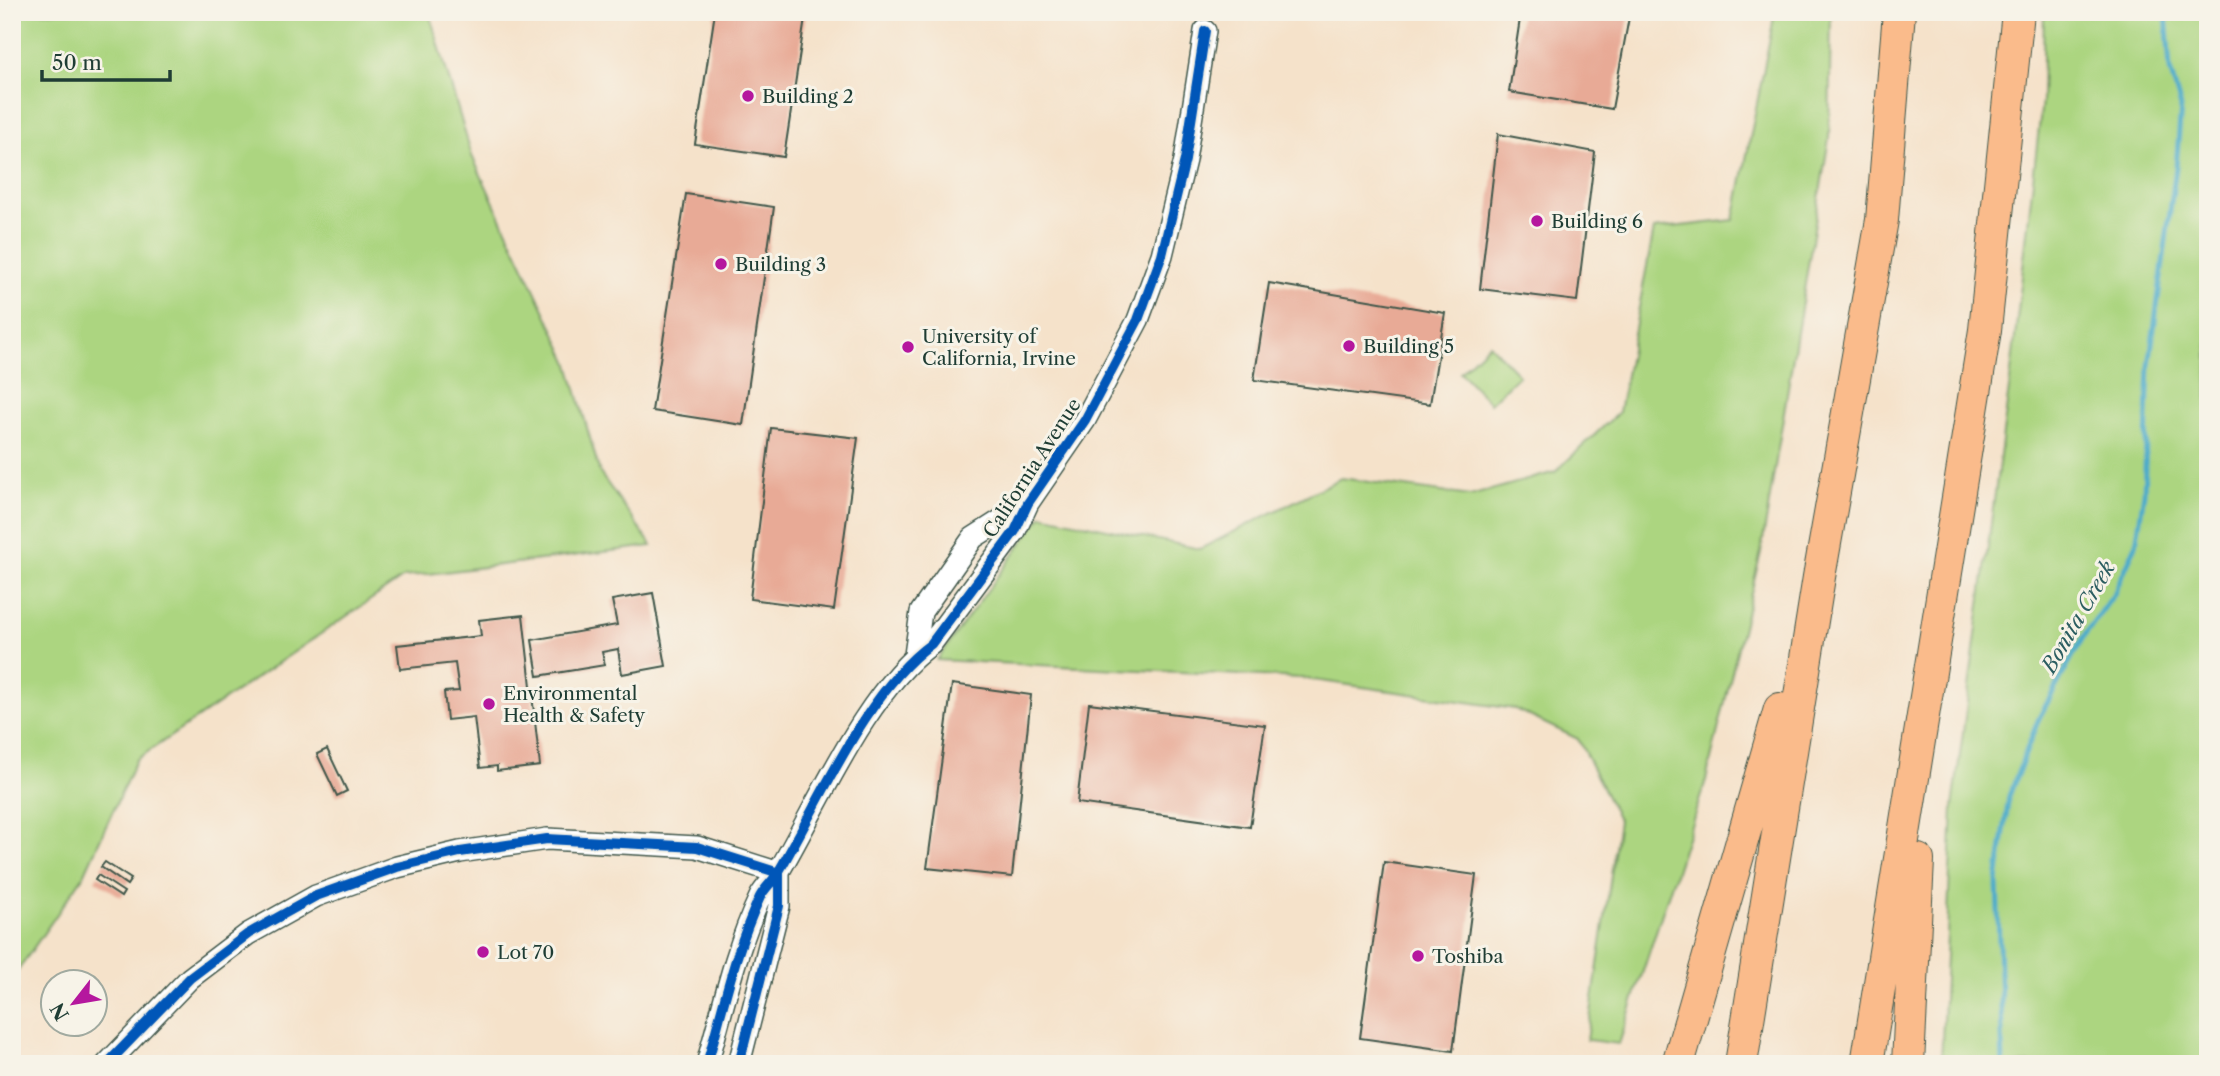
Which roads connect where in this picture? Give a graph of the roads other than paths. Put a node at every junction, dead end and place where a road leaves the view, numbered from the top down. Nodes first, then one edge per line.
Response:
1 (1899, 12) edge
2 (2018, 12) edge
3 (1205, 31) dead end
4 (1028, 503) junction
5 (1819, 577) junction
6 (915, 655) junction
7 (1930, 663) junction
8 (779, 873) junction
9 (107, 1064) edge
10 (707, 1064) edge
11 (739, 1064) edge
12 (1678, 1064) edge
13 (1741, 1064) edge
14 (1867, 1064) edge
15 (1908, 1064) edge

1 - 5 highway
2 - 7 highway
3 - 4 street, California Avenue
4 - 6 street, California Avenue
4 - 6 street, California Avenue
5 - 12 highway
5 - 13 highway
6 - 8 street, California Avenue
7 - 14 highway
7 - 15 highway
8 - 9 street
8 - 10 street, California Avenue
8 - 11 street, California Avenue

